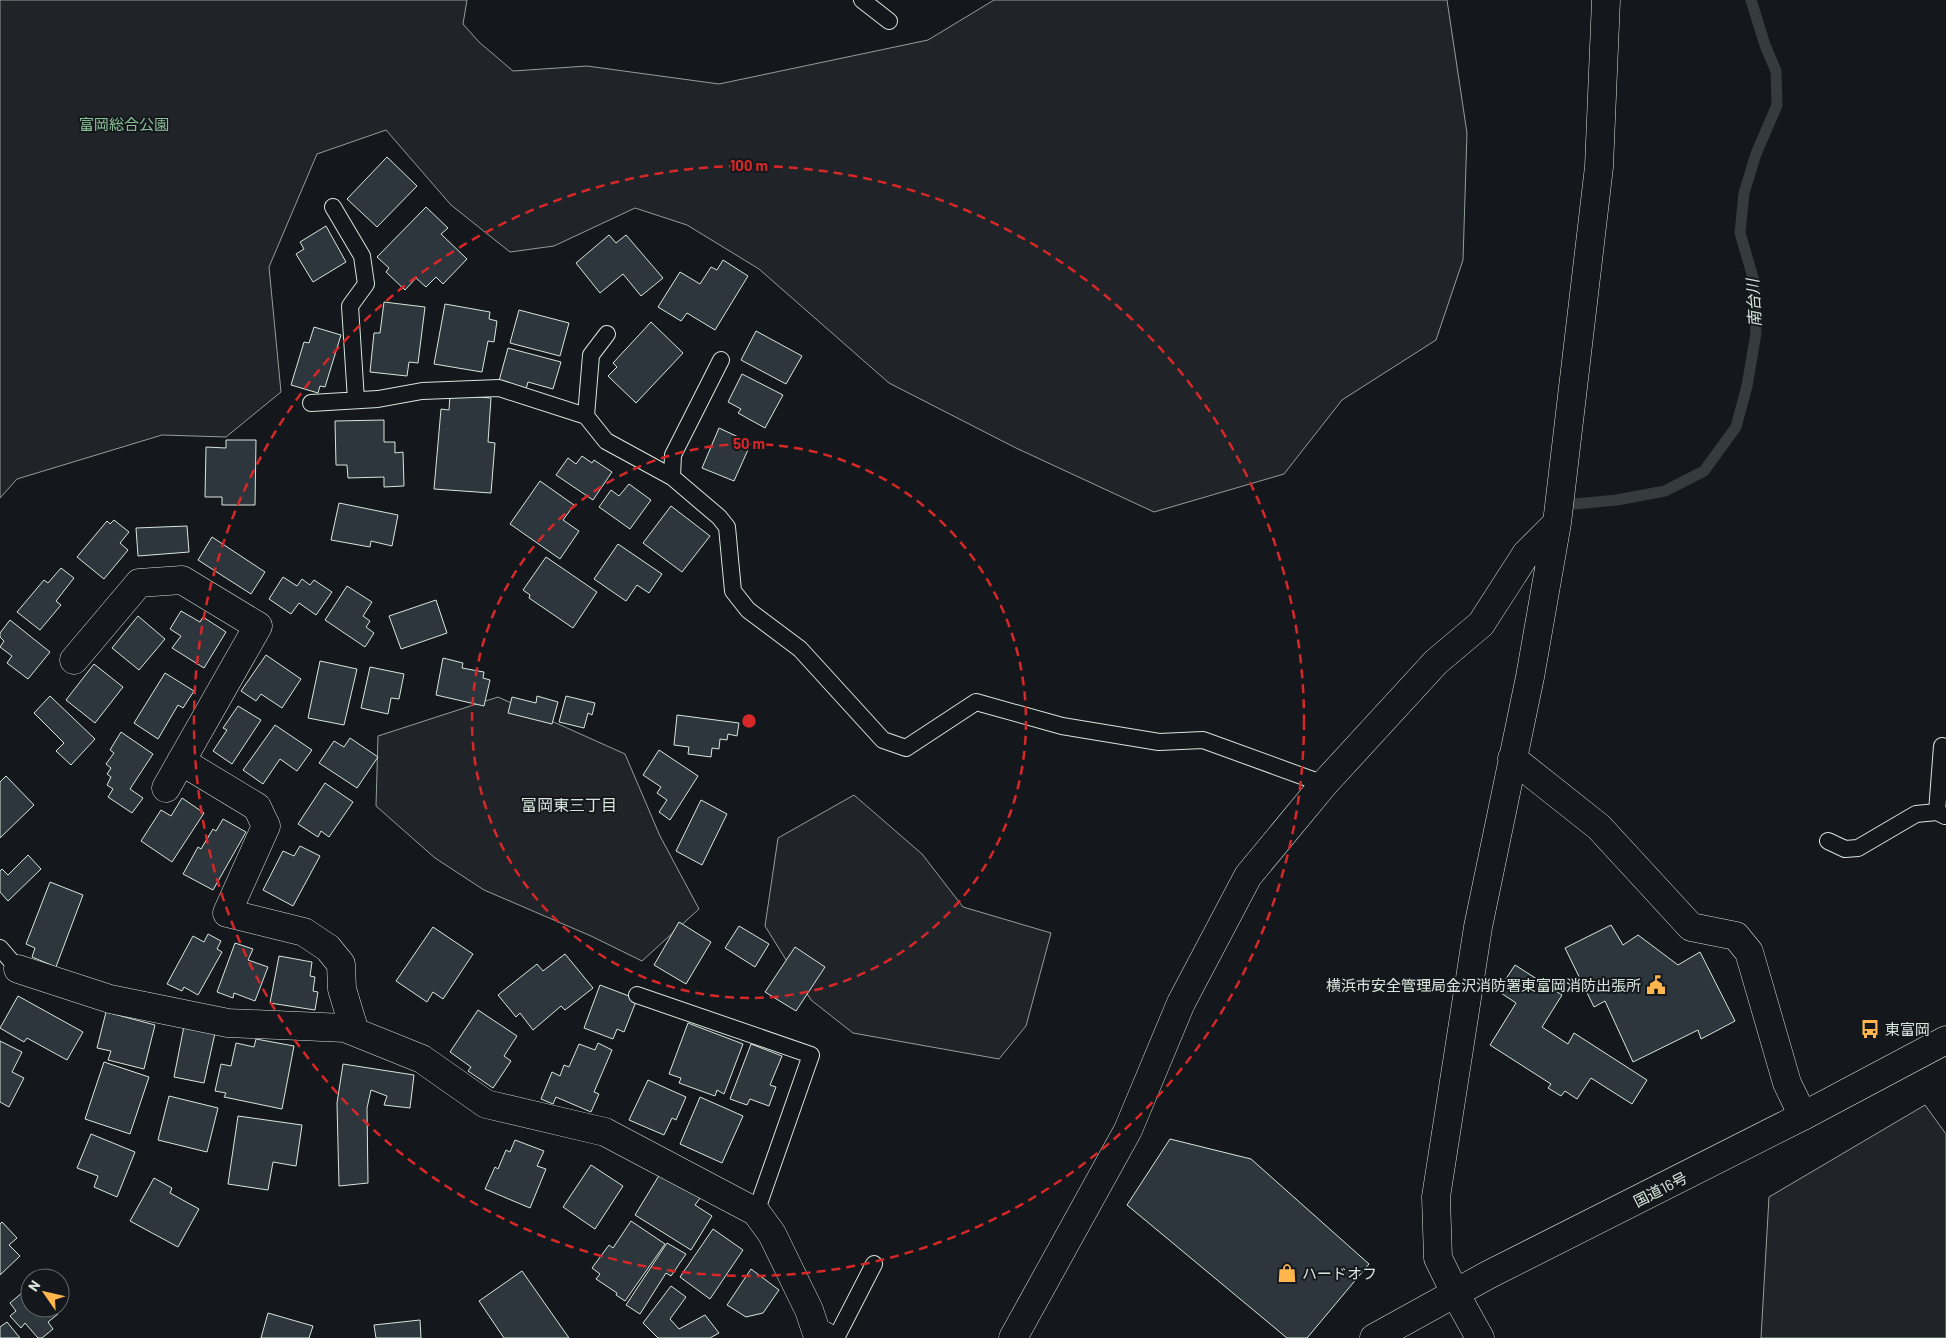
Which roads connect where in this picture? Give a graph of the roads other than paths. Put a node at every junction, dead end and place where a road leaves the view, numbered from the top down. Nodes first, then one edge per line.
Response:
1 (862, 0) edge
2 (1606, 0) edge
3 (889, 20) dead end
4 (333, 207) dead end
5 (607, 334) dead end
6 (721, 360) dead end
7 (356, 400) junction
8 (311, 403) dead end
9 (586, 416) junction
10 (672, 476) junction
11 (1557, 523) junction
12 (74, 660) dead end
13 (1942, 746) dead end
14 (1512, 758) junction
15 (182, 762) junction
16 (1324, 784) junction
17 (166, 788) dead end
18 (1941, 814) edge
19 (1828, 841) dead end
20 (0, 948) edge
21 (18, 969) joint
22 (637, 995) dead end
23 (355, 1032) junction
24 (1946, 1040) edge
25 (1803, 1116) junction
26 (756, 1212) junction
27 (874, 1264) dead end
28 (1455, 1293) junction
29 (828, 1338) edge
30 (836, 1338) edge
31 (1013, 1338) edge
32 (1374, 1338) edge
33 (1480, 1338) edge

1 - 3 lane
2 - 11 main road
4 - 7 lane
5 - 9 lane
6 - 10 lane
7 - 8 lane
7 - 9 lane
9 - 10 lane
10 - 16 lane
11 - 14 main road
11 - 16 main road
12 - 15 main road
13 - 18 lane
14 - 25 main road
14 - 28 main road
15 - 17 main road
15 - 23 main road
16 - 31 main road
18 - 19 lane
20 - 21 lane
21 - 23 main road
22 - 26 lane
23 - 26 main road
24 - 25 main road, 国道16号
25 - 28 main road, 国道16号
26 - 29 main road
27 - 30 lane
28 - 32 main road, 国道16号
28 - 33 main road

